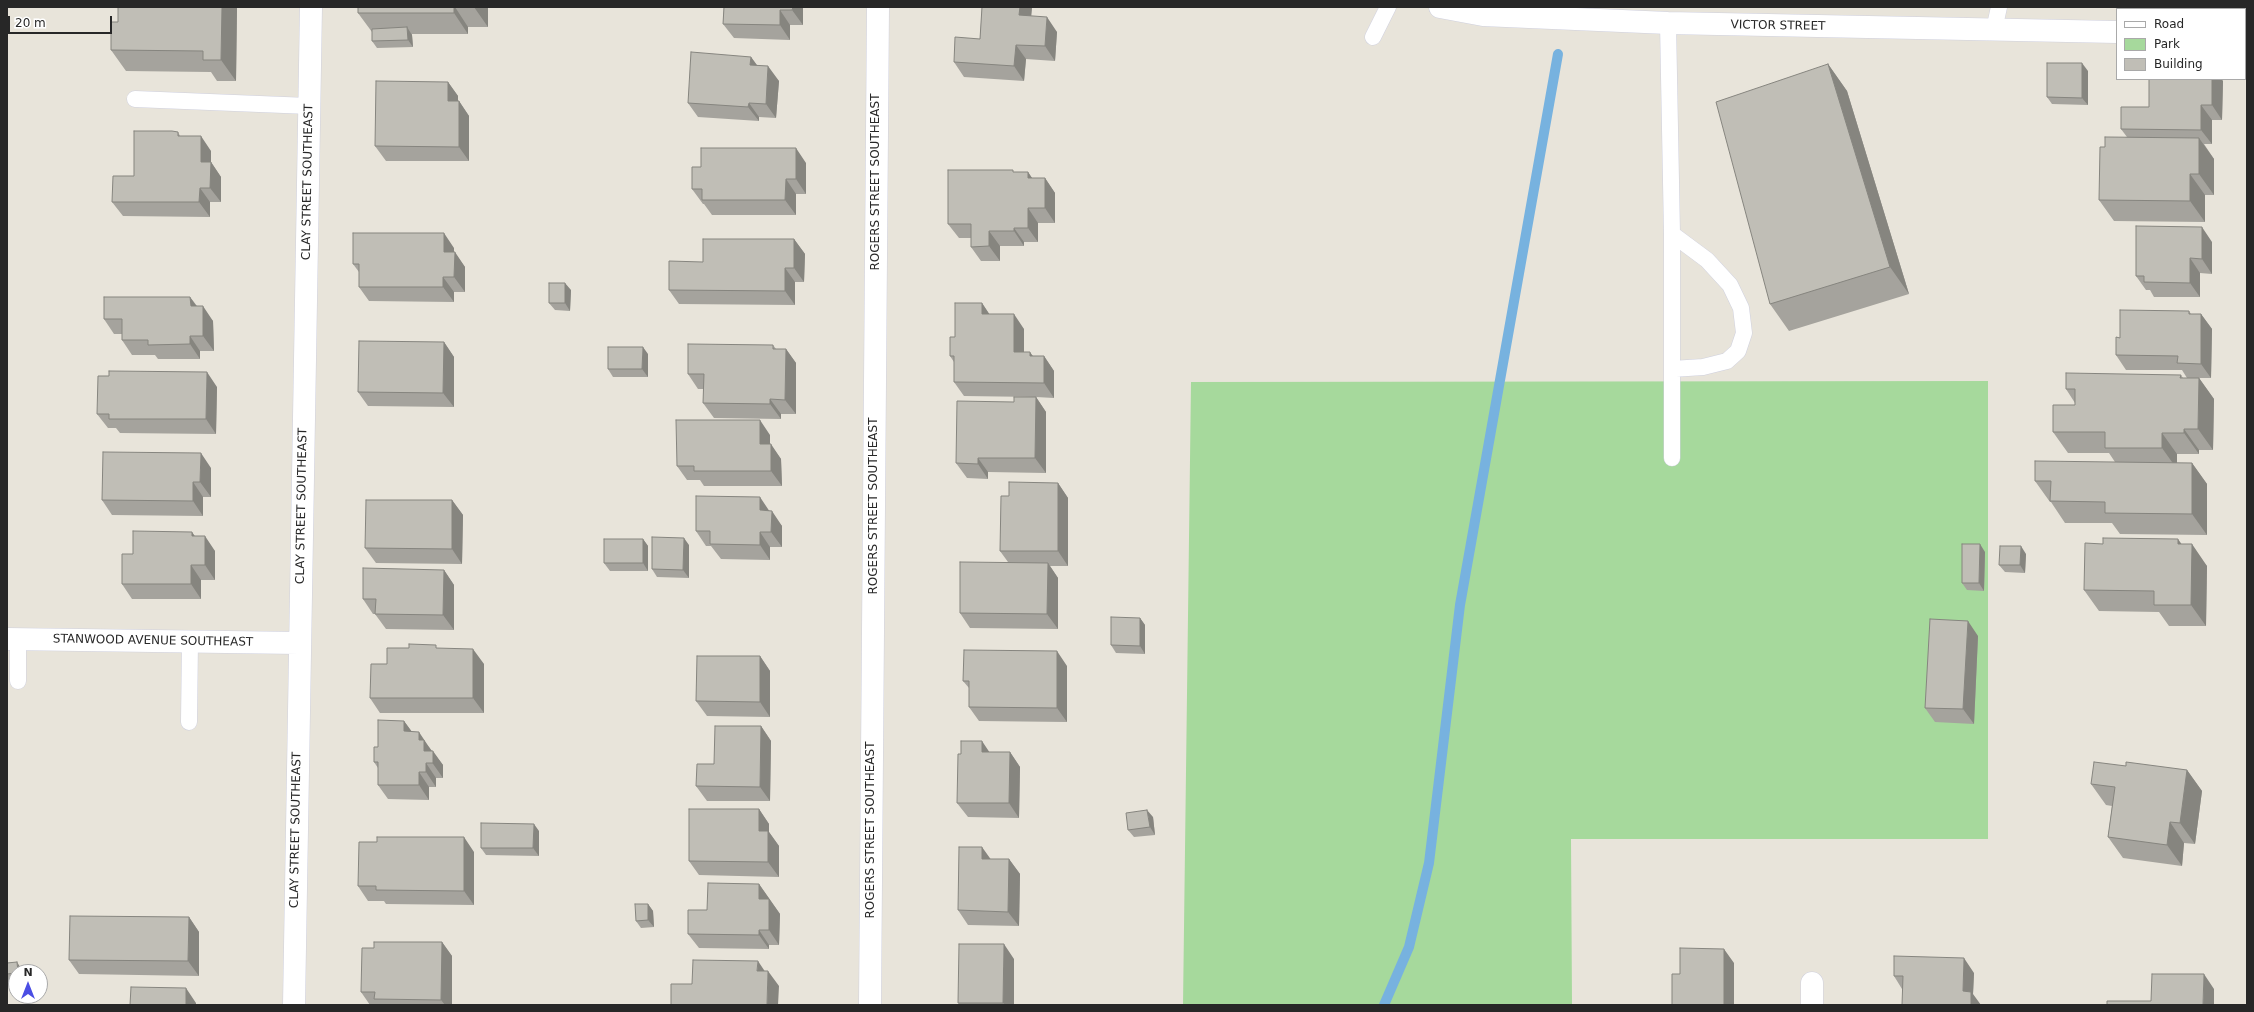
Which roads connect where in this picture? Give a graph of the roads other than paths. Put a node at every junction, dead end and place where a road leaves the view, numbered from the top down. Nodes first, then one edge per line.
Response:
1 (311, 7) edge
2 (878, 7) edge
3 (1388, 7) edge
4 (1440, 7) edge
5 (1999, 7) edge
6 (1668, 23) junction
7 (1994, 30) junction
8 (2116, 32) edge
9 (1373, 37) dead end
10 (135, 99) dead end
11 (309, 106) junction
12 (1672, 234) junction
13 (1672, 369) junction
14 (1672, 458) dead end
15 (13, 639) edge
16 (190, 641) junction
17 (299, 642) junction
18 (18, 681) dead end
19 (189, 722) dead end
20 (1812, 983) dead end
21 (294, 1005) edge
22 (870, 1005) edge
23 (1812, 1005) edge

1 - 11 street, CLAY STREET SOUTHEAST
2 - 22 street, ROGERS STREET SOUTHEAST
3 - 9 lane
4 - 6 street, VICTOR STREET
5 - 7 lane
6 - 7 street, VICTOR STREET
6 - 12 lane
7 - 8 street, VICTOR STREET
10 - 11 lane
11 - 17 street, CLAY STREET SOUTHEAST
12 - 13 lane
12 - 13 lane
13 - 14 lane
15 - 16 street, STANWOOD AVENUE SOUTHEAST
15 - 18 lane
16 - 17 street, STANWOOD AVENUE SOUTHEAST
16 - 19 lane
17 - 21 street, CLAY STREET SOUTHEAST
20 - 23 street

